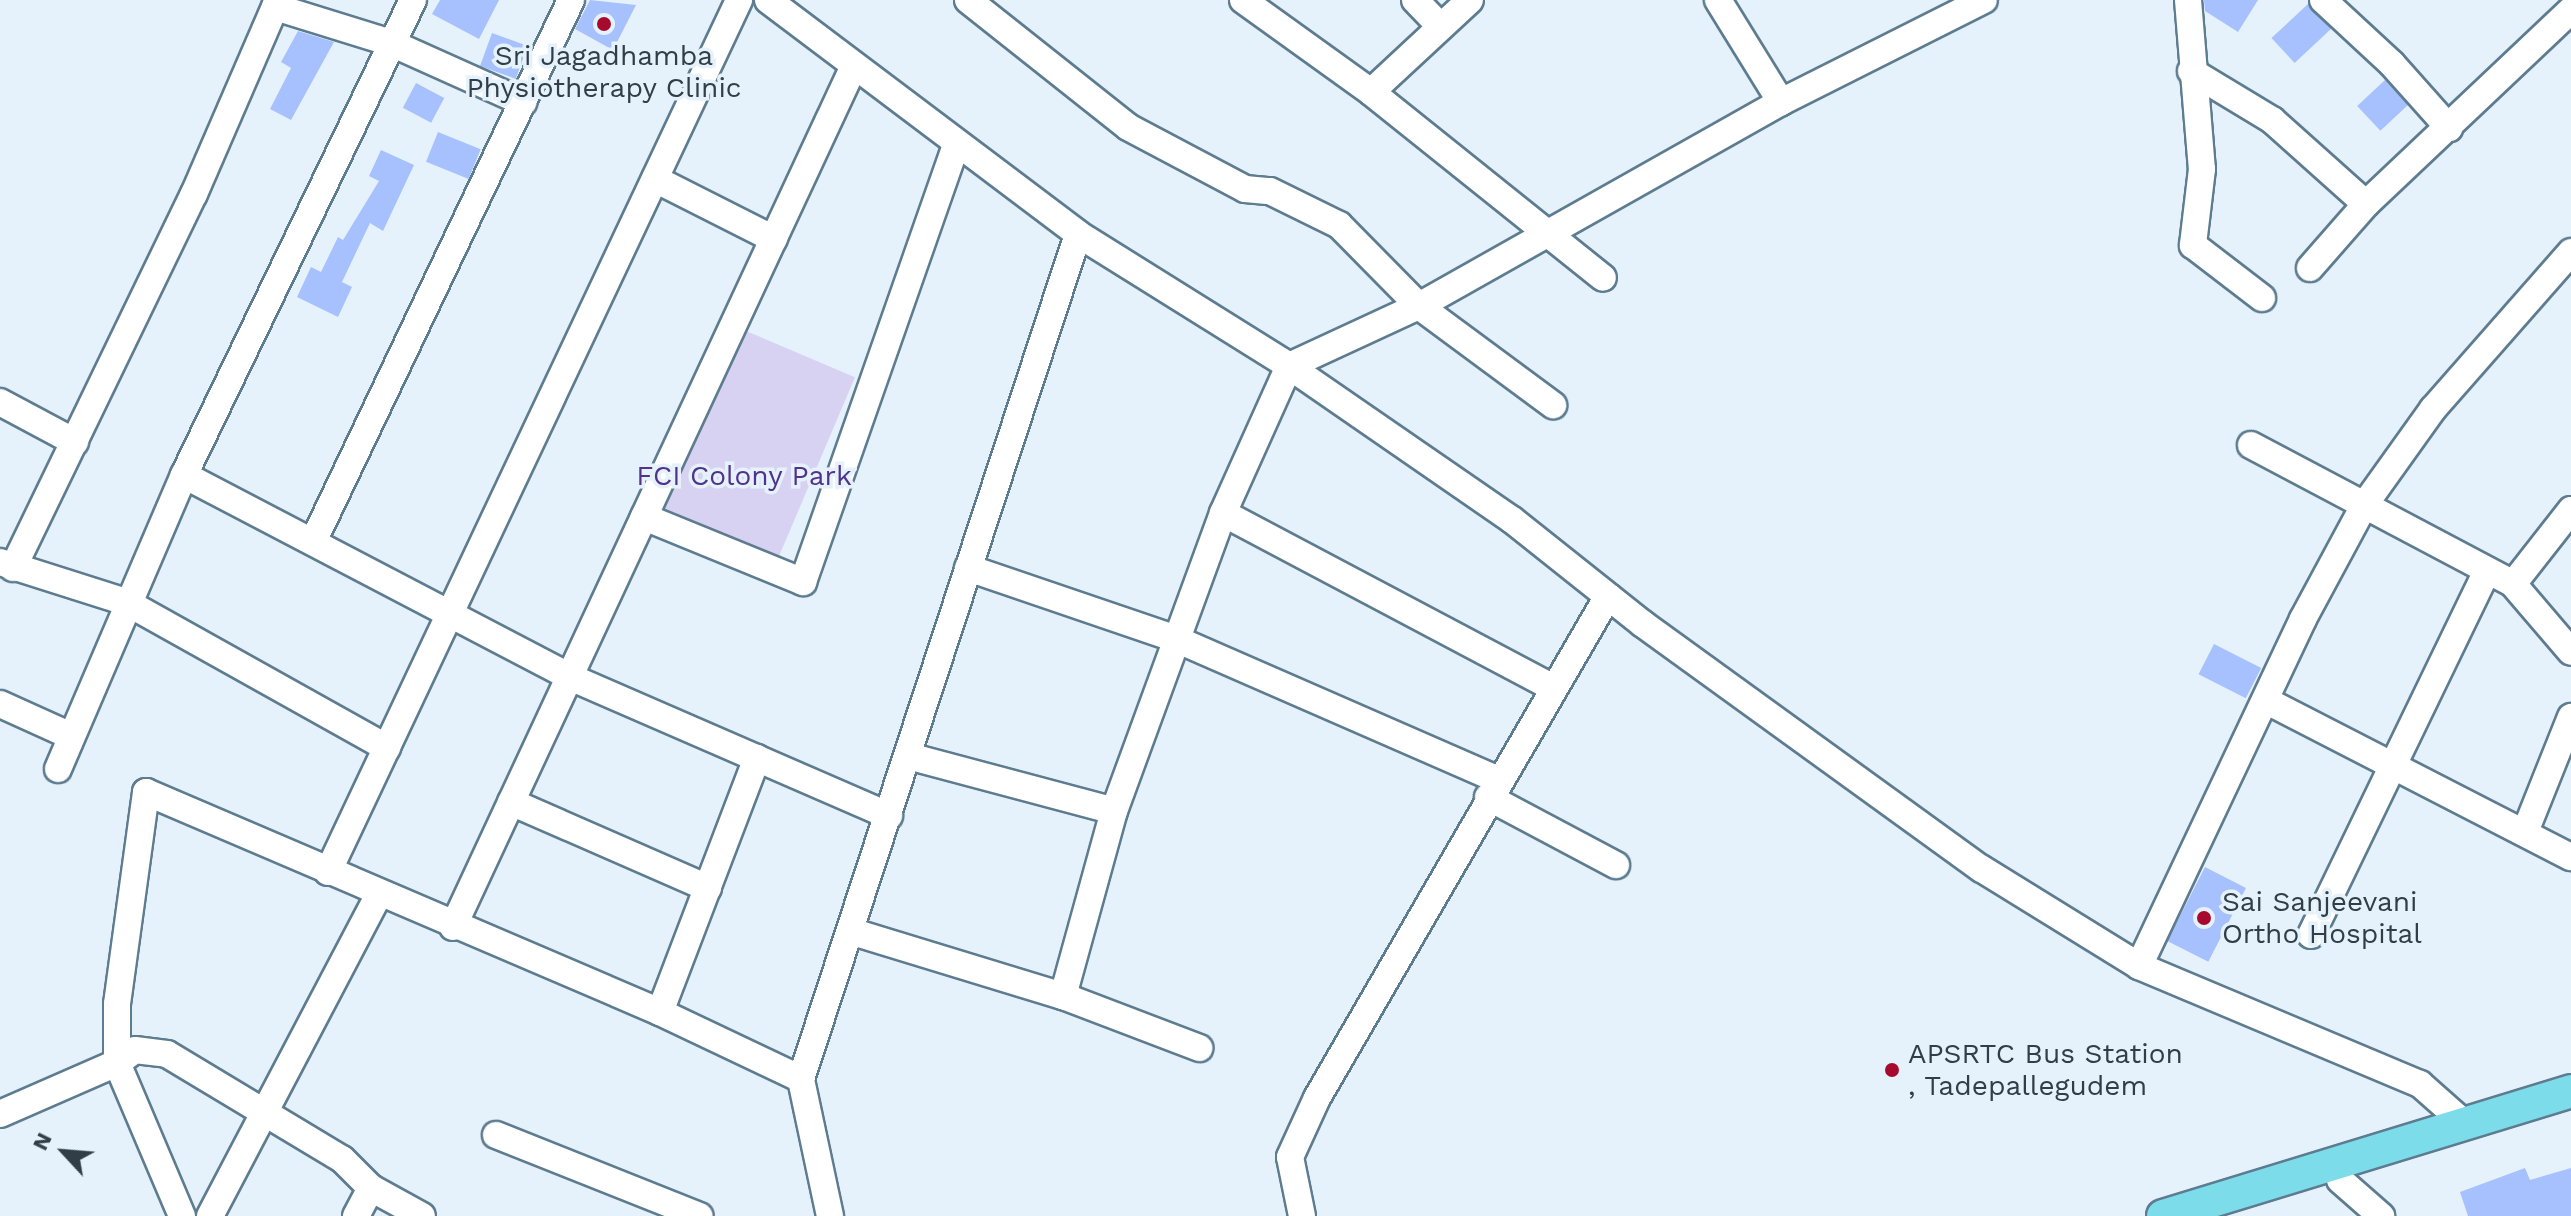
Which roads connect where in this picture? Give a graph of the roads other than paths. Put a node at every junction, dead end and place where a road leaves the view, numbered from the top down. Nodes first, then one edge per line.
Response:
1 (413, 0) edge
2 (571, 0) edge
3 (739, 0) edge
4 (768, 0) edge
5 (968, 0) edge
6 (1415, 0) edge
7 (1470, 0) edge
8 (1718, 0) edge
9 (1984, 0) edge
10 (2188, 0) edge
11 (2323, 0) edge
12 (276, 4) edge
13 (1257, 4) edge
14 (2571, 10) edge
15 (1441, 27) junction
16 (391, 43) junction
17 (854, 66) junction
18 (2191, 71) junction
19 (1371, 92) junction
20 (523, 102) junction
21 (1781, 102) junction
22 (2449, 128) junction
23 (957, 143) junction
24 (655, 179) junction
25 (2366, 204) junction
26 (1078, 234) junction
27 (1547, 237) junction
28 (774, 239) junction
29 (2571, 252) edge
30 (2310, 268) dead end
31 (1603, 278) dead end
32 (2262, 298) dead end
33 (1419, 306) junction
34 (1289, 366) junction
35 (0, 402) edge
36 (1553, 405) dead end
37 (75, 442) junction
38 (2251, 445) dead end
39 (184, 475) junction
40 (2365, 504) junction
41 (2571, 510) edge
42 (1223, 513) junction
43 (644, 517) junction
44 (313, 542) junction
45 (6, 565) edge
46 (968, 568) junction
47 (2487, 571) junction
48 (2513, 584) junction
49 (1608, 596) junction
50 (126, 602) junction
51 (451, 614) junction
52 (1176, 639) junction
53 (2571, 652) edge
54 (570, 677) junction
55 (1553, 688) junction
56 (2267, 701) junction
57 (0, 704) edge
58 (2571, 717) edge
59 (71, 736) junction
60 (387, 748) junction
61 (908, 756) junction
62 (757, 758) junction
63 (2394, 768) junction
64 (58, 769) dead end
65 (1493, 789) junction
66 (511, 802) junction
67 (1114, 811) junction
68 (889, 816) junction
69 (2525, 832) junction
70 (2571, 857) edge
71 (1616, 865) dead end
72 (328, 872) junction
73 (708, 888) junction
74 (379, 894) junction
75 (453, 927) junction
76 (850, 931) junction
77 (2311, 935) dead end
78 (2139, 966) junction
79 (1063, 996) junction
80 (660, 1012) junction
81 (1199, 1048) dead end
82 (117, 1063) junction
83 (801, 1079) junction
84 (2571, 1091) edge
85 (2571, 1111) edge
86 (0, 1114) edge
87 (266, 1116) junction
88 (2463, 1122) junction
89 (496, 1135) dead end
90 (2340, 1180) junction
91 (371, 1188) junction
92 (182, 1216) edge
93 (210, 1216) edge
94 (356, 1216) edge
95 (422, 1216) edge
96 (700, 1216) edge
97 (830, 1216) edge
98 (1302, 1216) edge
99 (2163, 1216) edge
100 (2230, 1216) edge
101 (2381, 1216) edge

1 - 16 street
2 - 20 street
3 - 24 street
4 - 17 street
5 - 33 street
6 - 15 street
7 - 15 street
8 - 21 street
9 - 21 street
10 - 18 street
11 - 22 street
12 - 16 street
12 - 37 street
13 - 19 street
14 - 22 street
15 - 19 street
16 - 20 street
16 - 39 street
17 - 23 street
17 - 28 street
18 - 25 street
18 - 32 street
19 - 27 street
20 - 44 street
21 - 27 street
22 - 25 street
23 - 26 street
23 - 43 street
24 - 28 street
24 - 51 street
25 - 30 street
26 - 34 street
26 - 46 street
27 - 31 street
27 - 33 street
28 - 43 street
29 - 40 street
33 - 34 street
33 - 36 street
34 - 42 street
34 - 49 street
35 - 37 street
37 - 45 street
38 - 40 street
39 - 44 street
39 - 50 street
40 - 47 street
40 - 56 street
41 - 48 street
42 - 52 street
42 - 55 street
43 - 54 street
44 - 51 street
45 - 50 street
46 - 52 street
46 - 61 street
47 - 48 street
47 - 63 street
48 - 53 street
49 - 55 street
49 - 78 street
50 - 59 street
50 - 60 street
51 - 54 street
51 - 60 street
52 - 65 street
52 - 67 street
54 - 62 street
54 - 66 street
55 - 65 street
56 - 63 street
56 - 78 street
57 - 59 street
58 - 69 street
59 - 64 street
60 - 72 street
61 - 67 street
61 - 68 street
62 - 68 street
62 - 73 street
63 - 69 street
63 - 77 street
65 - 71 street
65 - 98 street
66 - 73 street
66 - 75 street
67 - 79 street
68 - 76 street
69 - 70 street
72 - 74 street
72 - 82 street
73 - 80 street
74 - 75 street
74 - 87 street
75 - 80 street
76 - 79 street
76 - 83 street
78 - 88 street
79 - 81 street
80 - 83 street
82 - 86 street
82 - 87 street
82 - 92 street
83 - 97 street
84 - 88 main road
85 - 90 main road
87 - 91 street
87 - 93 street
88 - 99 main road
89 - 96 street
90 - 100 main road
90 - 101 street
91 - 94 street
91 - 95 street

